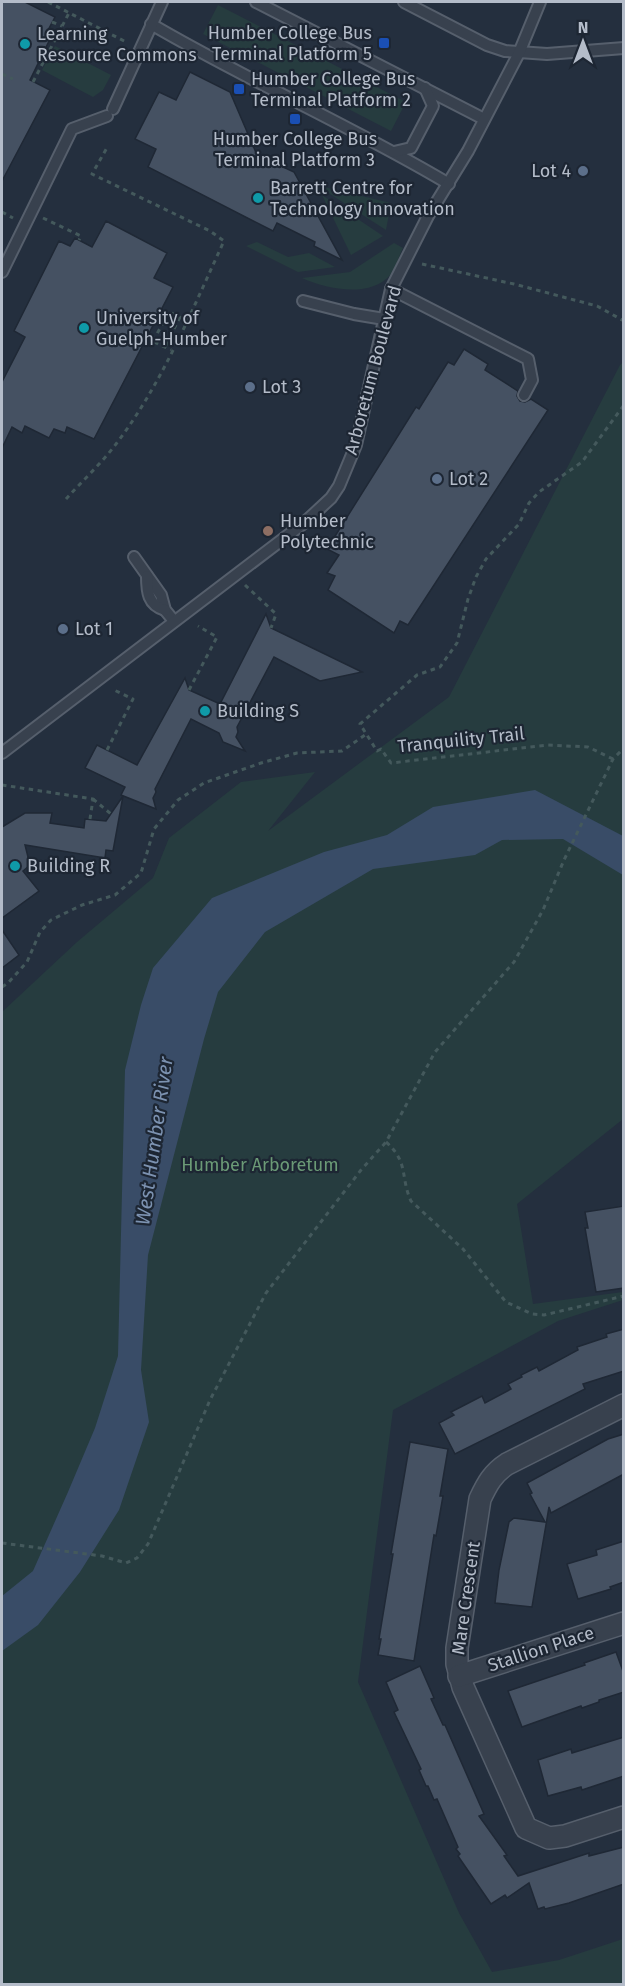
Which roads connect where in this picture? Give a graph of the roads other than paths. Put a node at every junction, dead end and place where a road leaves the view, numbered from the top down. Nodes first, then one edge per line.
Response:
1 (162, 2) edge
2 (255, 2) edge
3 (404, 2) edge
4 (540, 2) edge
5 (151, 24) junction
6 (624, 48) edge
7 (519, 53) junction
8 (425, 88) junction
9 (484, 119) junction
10 (394, 152) junction
11 (449, 184) junction
12 (2, 272) edge
13 (391, 289) junction
14 (303, 301) dead end
15 (384, 319) junction
16 (524, 395) dead end
17 (134, 557) dead end
18 (174, 621) junction
19 (2, 753) edge
20 (624, 1405) edge
21 (624, 1623) edge
22 (459, 1676) junction
23 (624, 1817) edge

1 - 5 lane
2 - 8 lane
3 - 7 lane
4 - 7 lane, Arboretum Boulevard
5 - 10 lane
5 - 12 lane
6 - 7 lane
7 - 9 lane, Arboretum Boulevard
8 - 9 lane
8 - 10 lane
9 - 11 lane, Arboretum Boulevard
10 - 11 lane
11 - 13 lane, Arboretum Boulevard
13 - 15 lane, Arboretum Boulevard
13 - 16 lane
14 - 15 lane
15 - 18 lane, Arboretum Boulevard
17 - 18 lane
18 - 19 lane, Arboretum Boulevard
20 - 22 street, Mare Crescent
21 - 22 street, Stallion Place
22 - 23 street, Mare Crescent

